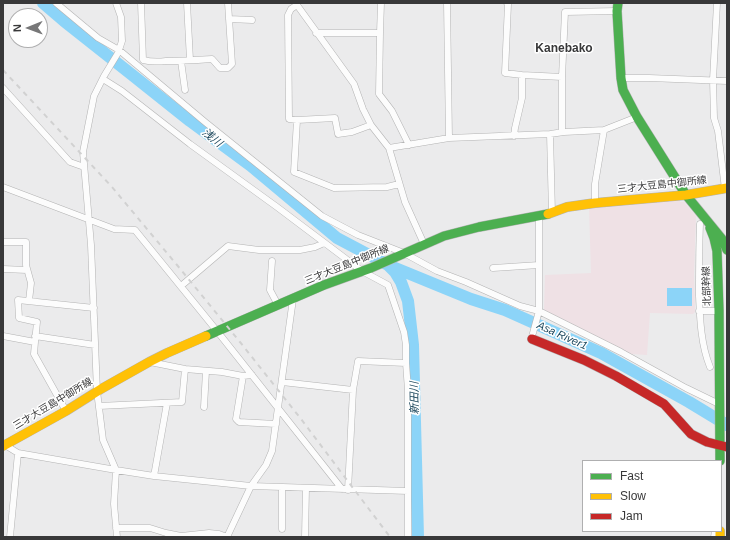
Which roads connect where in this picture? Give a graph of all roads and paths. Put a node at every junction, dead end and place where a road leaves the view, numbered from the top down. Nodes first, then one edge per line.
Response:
1 (56, 3) edge
2 (116, 3) edge
3 (141, 3) edge
4 (187, 3) edge
5 (228, 3) edge
6 (381, 3) edge
7 (448, 3) edge
8 (507, 3) edge
9 (717, 3) edge
10 (296, 4) edge
11 (618, 7) edge
12 (229, 19) junction
13 (252, 20) dead end
14 (316, 33) junction
15 (380, 33) junction
16 (118, 52) junction
17 (190, 60) junction
18 (181, 61) junction
19 (522, 75) junction
20 (103, 77) junction
21 (562, 77) junction
22 (621, 78) junction
23 (713, 80) junction
24 (727, 81) edge
25 (3, 88) edge
26 (185, 90) dead end
27 (637, 117) junction
28 (297, 120) junction
29 (371, 125) junction
30 (604, 130) junction
31 (562, 132) junction
32 (550, 134) junction
33 (514, 136) junction
34 (449, 138) junction
35 (409, 145) junction
36 (389, 148) junction
37 (84, 167) junction
38 (399, 184) junction
39 (3, 187) edge
40 (726, 189) edge
41 (686, 195) junction
42 (595, 203) junction
43 (552, 212) junction
44 (701, 213) junction
45 (539, 215) junction
46 (88, 219) junction
47 (700, 224) dead end
48 (725, 239) edge
49 (3, 242) edge
50 (324, 243) junction
51 (424, 244) junction
52 (727, 250) edge
53 (401, 255) junction
54 (272, 261) dead end
55 (539, 265) junction
56 (493, 268) dead end
57 (3, 270) edge
58 (27, 270) junction
59 (362, 271) junction
60 (181, 286) junction
61 (293, 299) junction
62 (29, 301) junction
63 (278, 305) junction
64 (94, 308) junction
65 (700, 311) junction
66 (720, 311) junction
67 (538, 314) junction
68 (217, 331) junction
69 (3, 336) edge
70 (532, 336) joint
71 (35, 339) junction
72 (95, 345) junction
73 (149, 362) junction
74 (406, 363) junction
75 (710, 367) dead end
76 (185, 369) junction
77 (206, 371) junction
78 (252, 375) junction
79 (243, 376) junction
80 (282, 382) junction
81 (353, 390) junction
82 (97, 391) junction
83 (166, 403) junction
84 (99, 406) junction
85 (719, 406) junction
86 (204, 407) dead end
87 (278, 408) junction
88 (66, 411) junction
89 (276, 424) junction
90 (722, 444) edge
91 (4, 446) edge
92 (18, 453) junction
93 (720, 460) edge
94 (116, 470) junction
95 (154, 476) junction
96 (251, 486) junction
97 (282, 487) junction
98 (306, 488) junction
99 (345, 489) junction
100 (408, 491) junction
101 (116, 528) junction
102 (282, 529) dead end
103 (10, 537) edge
104 (117, 537) edge
105 (227, 537) edge
106 (305, 537) edge
107 (408, 537) edge

1 - 16 street
2 - 16 street
3 - 18 street
4 - 17 street
5 - 12 street
6 - 15 street
7 - 34 street
8 - 19 street
9 - 23 street
10 - 14 street
10 - 28 street
11 - 21 street
11 - 22 main road
12 - 13 street
12 - 17 street
14 - 15 street
14 - 29 street
15 - 35 street
16 - 20 street
16 - 53 street
17 - 18 street
18 - 26 street
19 - 21 street
19 - 33 street
20 - 37 street
20 - 50 street
21 - 31 street
22 - 23 street
22 - 27 main road
23 - 24 street
23 - 40 street
25 - 37 street
27 - 30 street
27 - 41 main road
28 - 29 street
28 - 38 street
29 - 36 street
30 - 31 street
30 - 42 street
31 - 32 street
32 - 33 street
32 - 43 street
33 - 34 street
34 - 35 street
35 - 36 street
36 - 38 street
37 - 46 street
38 - 51 street
39 - 46 street
40 - 41 main road, 三才大豆島中御所線
41 - 42 main road, 三才大豆島中御所線
41 - 44 main road
42 - 43 main road, 三才大豆島中御所線
43 - 45 main road, 三才大豆島中御所線
44 - 48 main road
44 - 66 main road, 北部幹線
45 - 51 main road, 三才大豆島中御所線
45 - 55 street
46 - 60 street
46 - 64 street
47 - 65 street
48 - 52 main road
49 - 58 street
50 - 59 street
50 - 60 street
51 - 53 main road, 三才大豆島中御所線
53 - 59 main road, 三才大豆島中御所線
53 - 67 street
54 - 63 street
55 - 56 street
55 - 67 street
57 - 58 street
58 - 62 street
59 - 61 main road, 三才大豆島中御所線
59 - 74 street
60 - 68 street
61 - 63 main road, 三才大豆島中御所線
61 - 80 street
62 - 64 street
62 - 71 street
63 - 68 main road, 三才大豆島中御所線
64 - 72 street
65 - 66 street
65 - 75 street
66 - 85 main road, 北部幹線
67 - 70 street
67 - 85 street
68 - 73 main road, 三才大豆島中御所線
68 - 78 street
69 - 71 street
70 - 90 main road
71 - 72 street
71 - 88 street
72 - 82 street
73 - 76 street
73 - 82 main road, 三才大豆島中御所線
74 - 81 street
74 - 100 street
76 - 77 street
76 - 83 street
77 - 79 street
77 - 86 street
78 - 79 street
78 - 87 street
79 - 89 street
80 - 81 street
80 - 87 street
81 - 99 street
82 - 84 street
82 - 88 main road, 三才大豆島中御所線
83 - 84 street
83 - 95 street
84 - 94 street
85 - 90 main road, 北部幹線
87 - 89 street
87 - 99 street
88 - 91 main road, 三才大豆島中御所線
89 - 96 street
90 - 93 main road
91 - 92 street
92 - 94 street
92 - 103 street
94 - 95 street
94 - 101 street
95 - 96 street
96 - 97 street
96 - 105 street
97 - 98 street
97 - 102 street
98 - 99 street
98 - 106 street
99 - 100 street
100 - 107 street
101 - 104 street
101 - 105 street

